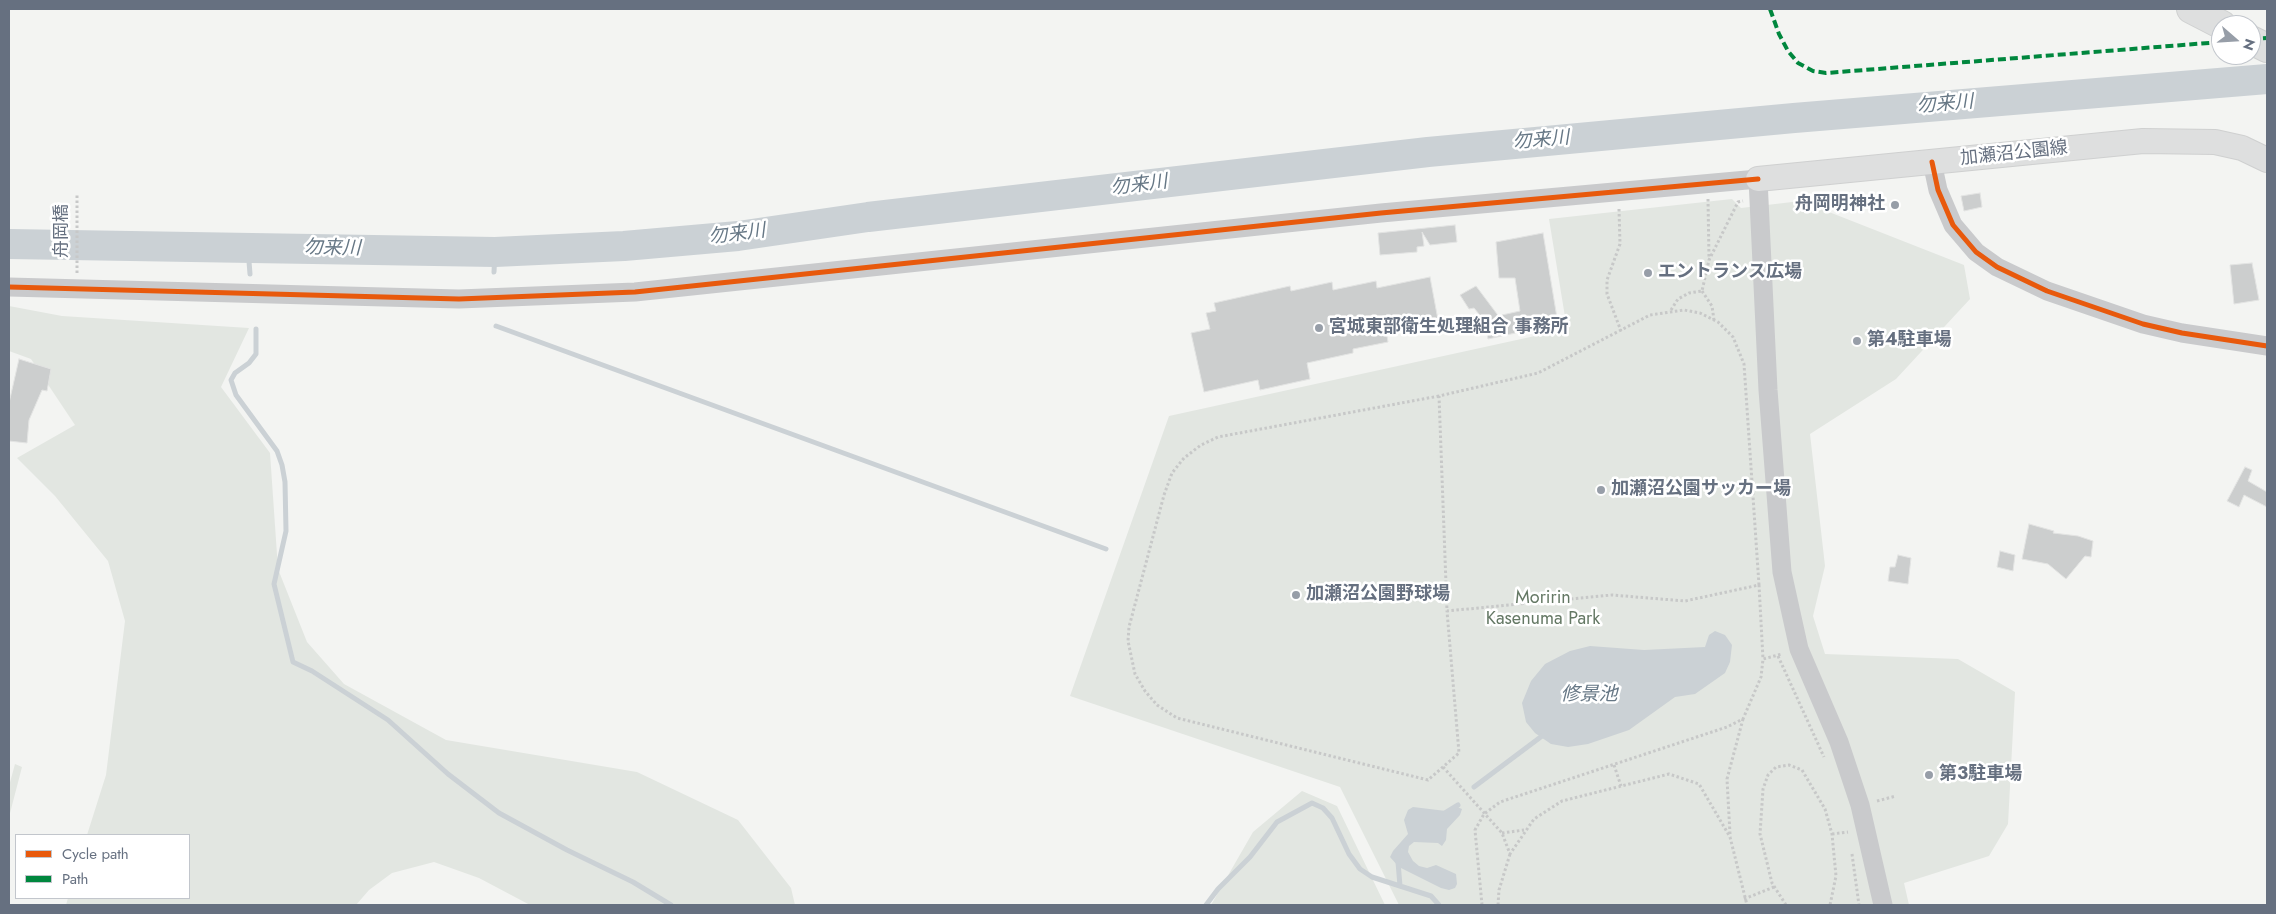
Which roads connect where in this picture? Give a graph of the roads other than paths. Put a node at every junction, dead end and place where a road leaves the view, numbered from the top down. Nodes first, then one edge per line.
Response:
1 (2191, 9) edge
2 (2211, 19) edge
3 (2267, 160) edge
4 (1932, 162) junction
5 (1758, 179) junction
6 (9, 287) edge
7 (2267, 346) edge
8 (1883, 905) edge

1 - 2 highway
3 - 4 main road, 加瀬沼公園線
4 - 5 main road, 加瀬沼公園線
4 - 7 street
5 - 6 street
5 - 8 street

